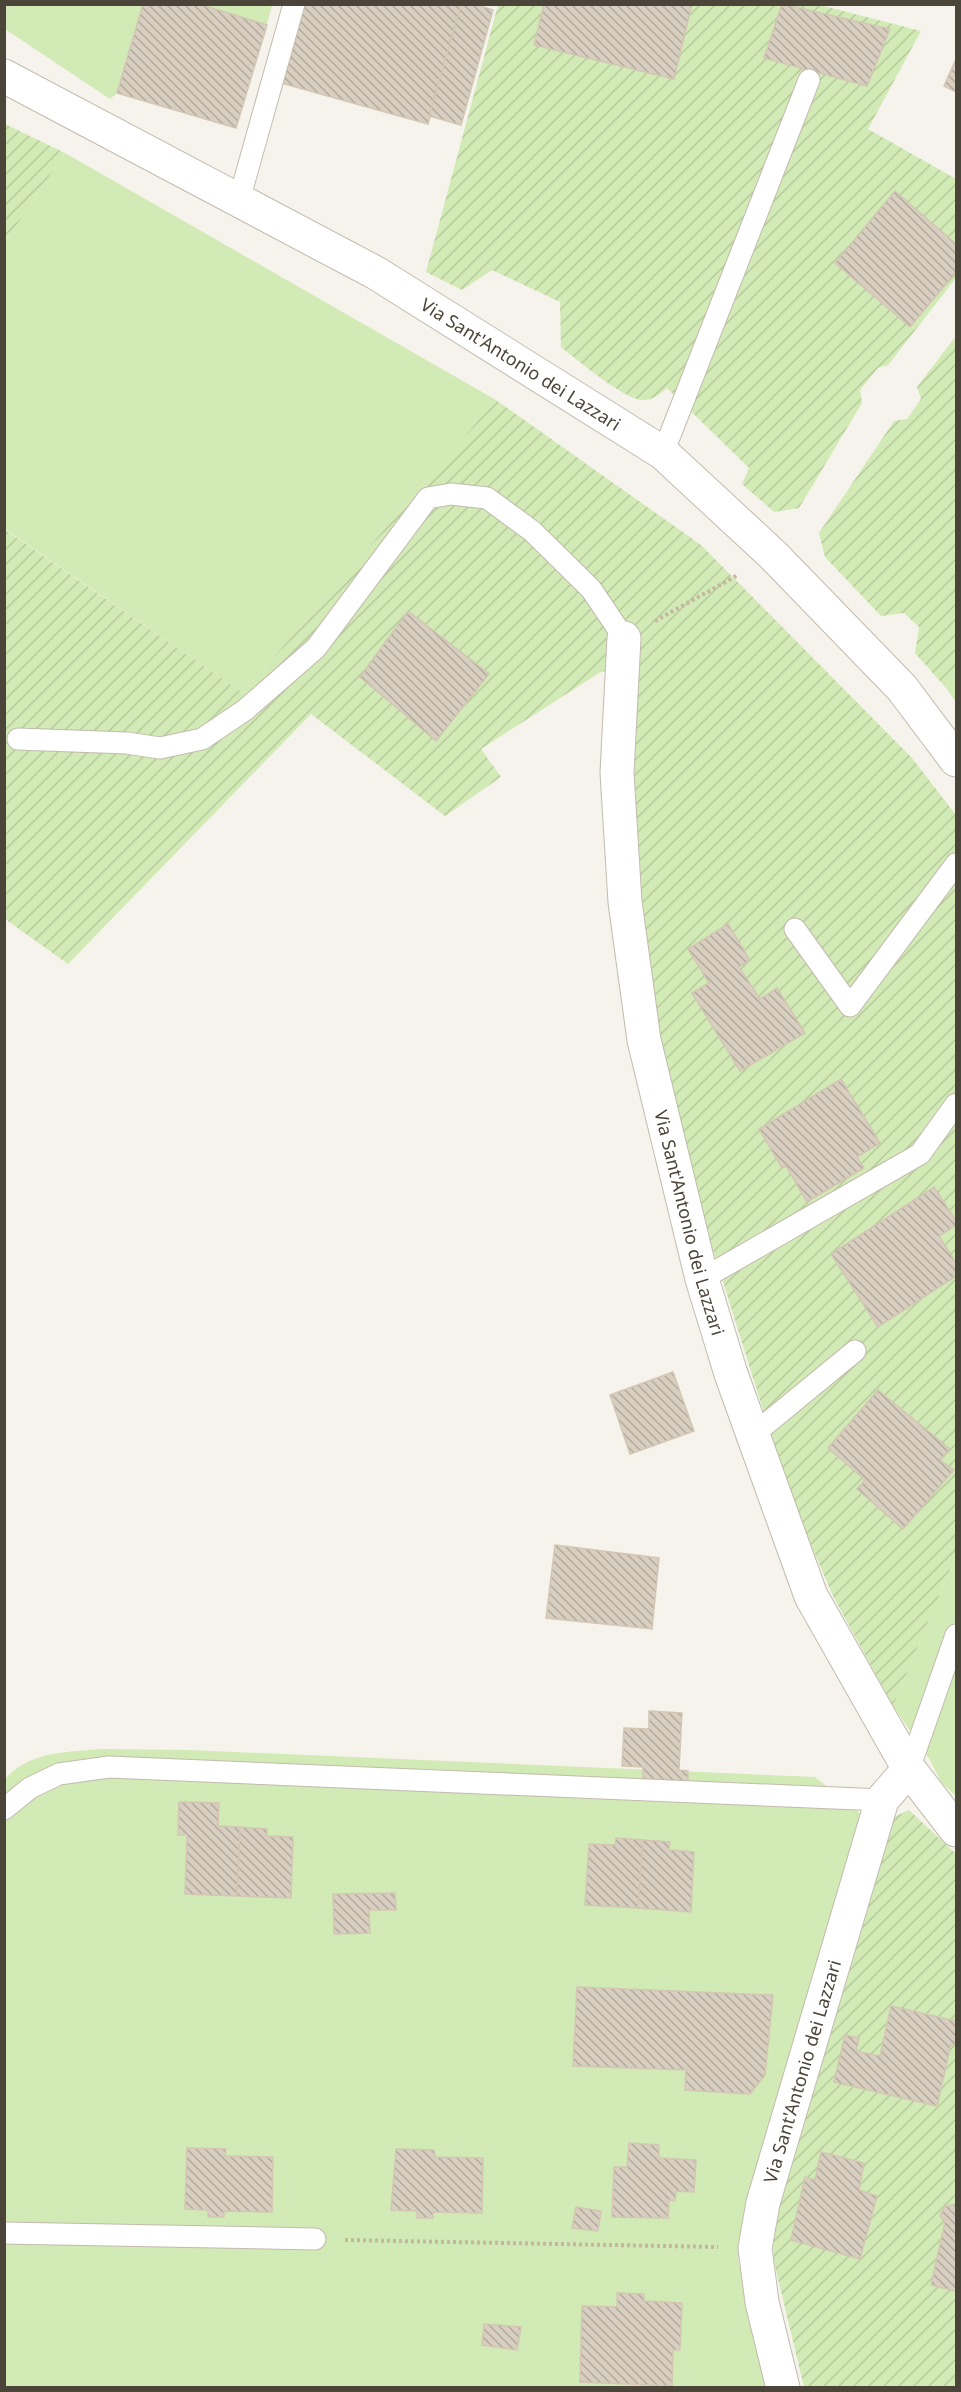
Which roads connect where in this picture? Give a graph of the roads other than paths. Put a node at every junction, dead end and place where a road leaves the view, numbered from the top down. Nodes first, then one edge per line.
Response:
1 (294, 4) edge
2 (4, 76) edge
3 (809, 80) dead end
4 (239, 200) junction
5 (663, 453) junction
6 (624, 638) joint
7 (18, 739) dead end
8 (957, 760) edge
9 (957, 864) edge
10 (795, 929) dead end
11 (957, 1104) edge
12 (702, 1279) junction
13 (855, 1351) dead end
14 (754, 1434) junction
15 (957, 1635) edge
16 (909, 1769) junction
17 (882, 1800) junction
18 (4, 1809) edge
19 (957, 1830) edge
20 (4, 2233) edge
21 (315, 2239) road end
22 (783, 2388) edge

1 - 4 lane
2 - 4 street, Via Sant'Antonio dei Lazzari
3 - 5 lane
4 - 5 street, Via Sant'Antonio dei Lazzari
5 - 8 street, Via Sant'Antonio dei Lazzari
6 - 7 lane
6 - 12 street, Via Sant'Antonio dei Lazzari
9 - 10 lane
11 - 12 lane
12 - 14 street, Via Sant'Antonio dei Lazzari
13 - 14 lane
14 - 16 street, Via Sant'Antonio dei Lazzari
15 - 16 lane
16 - 17 street, Via Sant'Antonio dei Lazzari
16 - 19 street, Via Sant'Antonio dei Lazzari
17 - 18 lane
17 - 22 street, Via Sant'Antonio dei Lazzari
20 - 21 lane

